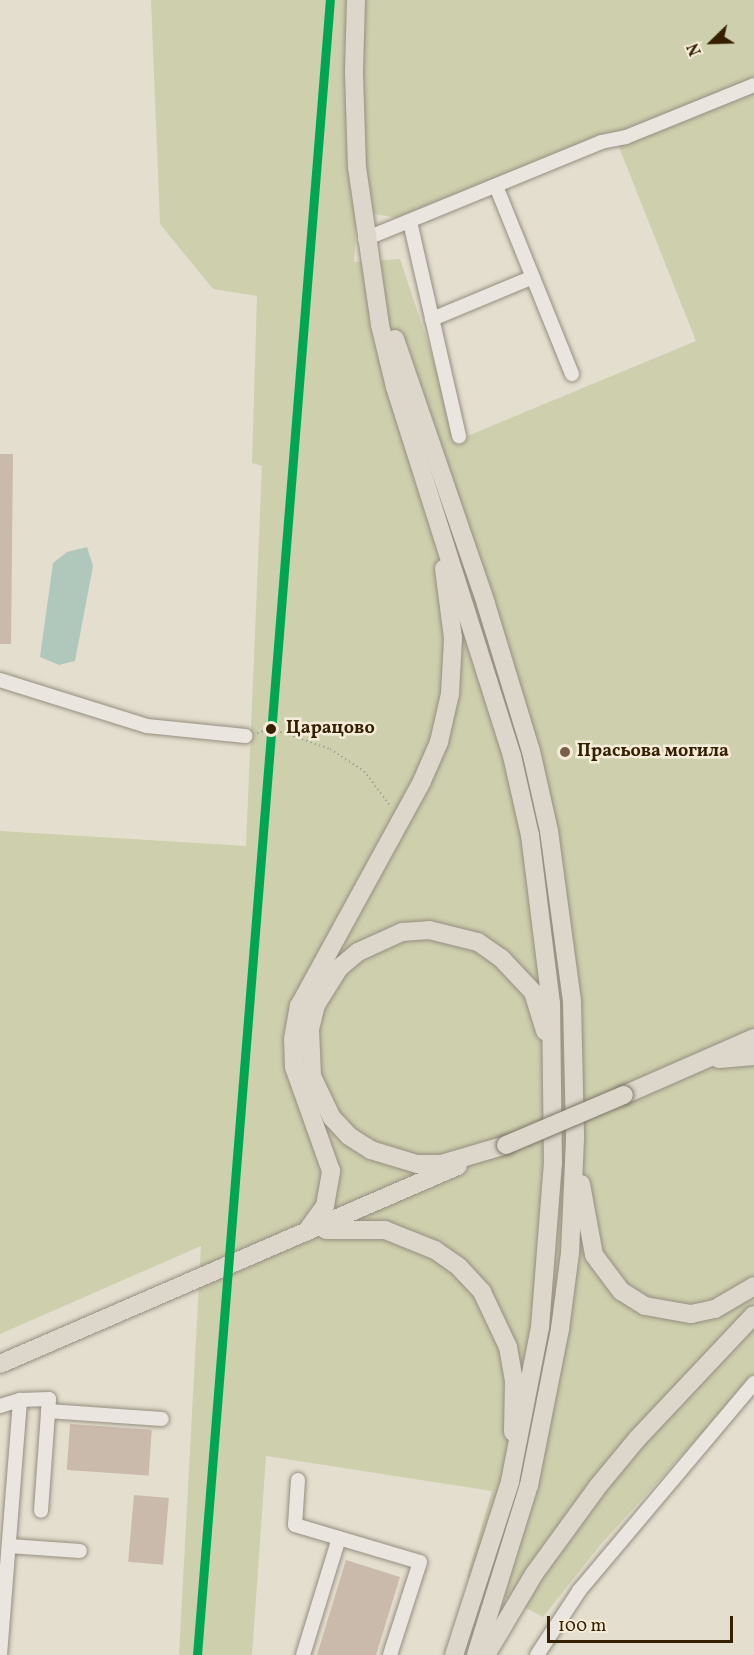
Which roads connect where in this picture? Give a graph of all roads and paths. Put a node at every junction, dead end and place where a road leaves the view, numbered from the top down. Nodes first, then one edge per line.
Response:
1 (356, 0) edge
2 (754, 85) edge
3 (496, 186) junction
4 (410, 222) junction
5 (365, 239) junction
6 (533, 277) junction
7 (432, 319) junction
8 (572, 374) dead end
9 (459, 436) dead end
10 (435, 515) junction
11 (0, 680) edge
12 (245, 736) joint
13 (401, 818) junction
14 (754, 1038) edge
15 (754, 1056) edge
16 (703, 1061) junction
17 (555, 1080) junction
18 (575, 1139) junction
19 (506, 1145) junction
20 (306, 1232) junction
21 (754, 1286) edge
22 (754, 1315) edge
23 (0, 1364) edge
24 (754, 1383) edge
25 (20, 1400) junction
26 (0, 1406) edge
27 (48, 1411) junction
28 (162, 1419) dead end
29 (298, 1480) dead end
30 (510, 1482) junction
31 (41, 1511) dead end
32 (339, 1538) junction
33 (9, 1546) junction
34 (80, 1551) dead end
35 (0, 1655) edge
36 (303, 1655) edge
37 (390, 1655) edge
38 (453, 1655) edge
39 (476, 1655) edge
40 (486, 1655) edge
41 (537, 1655) edge

1 - 5 main road
2 - 3 street
3 - 4 street
3 - 6 street
4 - 5 street
4 - 7 street
5 - 10 main road
5 - 18 main road
6 - 7 street
6 - 8 street
7 - 9 street
10 - 13 main road
10 - 17 main road
11 - 12 street
12 - 13 path
13 - 20 main road
14 - 16 main road
15 - 16 main road
16 - 19 main road, bridge
17 - 19 main road
17 - 30 main road
18 - 21 main road
18 - 39 main road
19 - 20 main road
20 - 23 main road
20 - 30 main road
22 - 40 main road
24 - 41 street
25 - 26 street
25 - 27 street
25 - 33 street
27 - 28 street
27 - 31 street
29 - 32 street
30 - 38 main road
32 - 36 street
32 - 37 street
33 - 34 street
33 - 35 street

